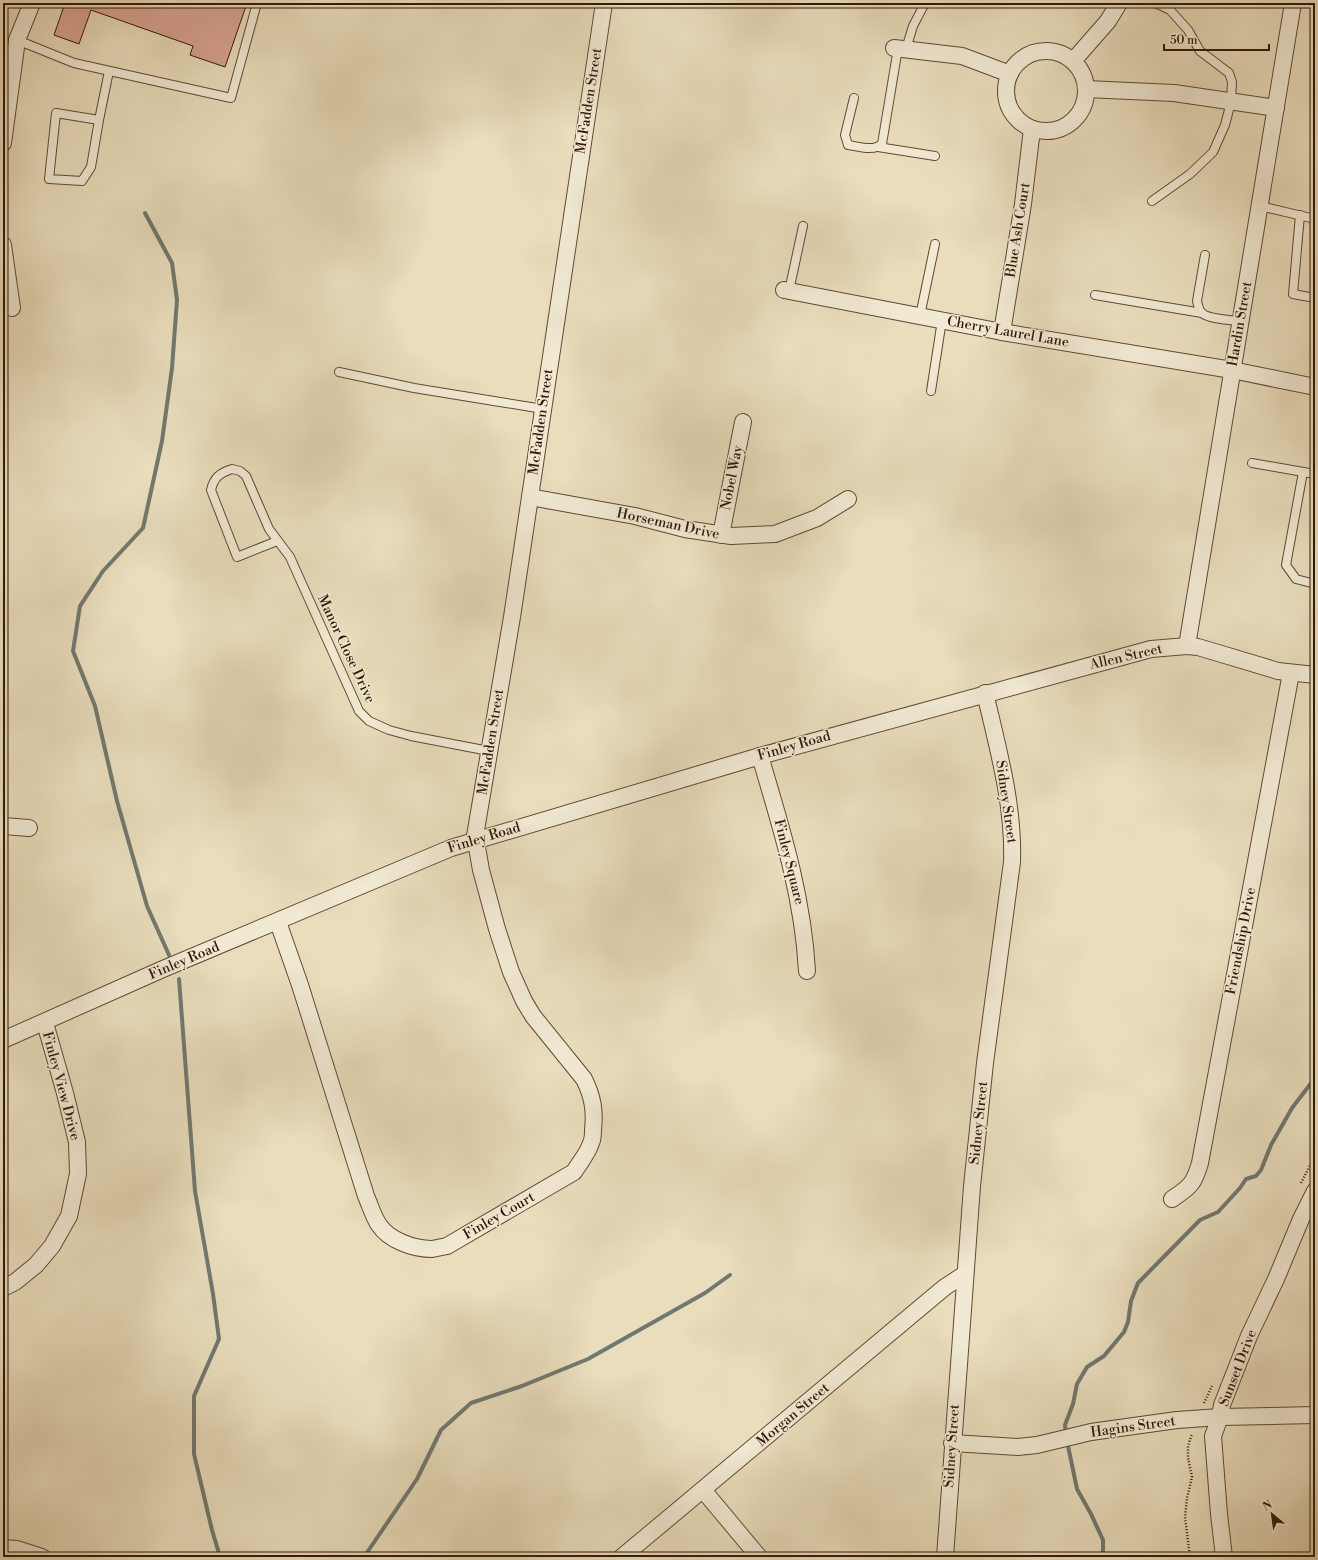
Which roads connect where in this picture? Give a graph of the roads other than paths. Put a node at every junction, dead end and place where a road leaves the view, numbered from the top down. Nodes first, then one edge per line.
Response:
1 (32, 3) edge
2 (257, 3) edge
3 (604, 3) edge
4 (925, 3) edge
5 (1119, 3) edge
6 (1155, 3) edge
7 (1293, 3) edge
8 (10, 39) edge
9 (899, 48) junction
10 (1073, 61) junction
11 (109, 71) junction
12 (1010, 74) junction
13 (1086, 89) junction
14 (854, 98) dead end
15 (1231, 102) junction
16 (1276, 108) junction
17 (99, 120) junction
18 (1032, 129) junction
19 (3, 143) edge
20 (878, 147) junction
21 (935, 156) dead end
22 (1152, 201) dead end
23 (1260, 206) junction
24 (1300, 215) junction
25 (1315, 219) edge
26 (803, 226) dead end
27 (935, 244) dead end
28 (3, 245) edge
29 (1205, 255) dead end
30 (5, 269) edge
31 (787, 290) joint
32 (1095, 295) dead end
33 (1315, 298) edge
34 (12, 308) dead end
35 (1202, 313) junction
36 (920, 316) junction
37 (942, 320) junction
38 (1240, 322) junction
39 (1002, 332) junction
40 (1232, 370) junction
41 (339, 372) dead end
42 (1315, 387) edge
43 (932, 391) dead end
44 (543, 409) junction
45 (743, 422) dead end
46 (1252, 463) dead end
47 (1303, 472) junction
48 (1315, 474) edge
49 (530, 497) junction
50 (848, 499) dead end
51 (721, 534) junction
52 (277, 541) junction
53 (1315, 584) edge
54 (1187, 646) junction
55 (1291, 673) junction
56 (1315, 675) edge
57 (985, 693) junction
58 (489, 751) junction
59 (760, 756) junction
60 (3, 826) edge
61 (29, 828) dead end
62 (476, 840) junction
63 (278, 922) junction
64 (807, 971) dead end
65 (44, 1023) junction
66 (3, 1040) edge
67 (1315, 1191) edge
68 (1172, 1198) dead end
69 (965, 1274) junction
70 (3, 1288) edge
71 (1315, 1415) edge
72 (1220, 1417) junction
73 (952, 1443) junction
74 (703, 1490) junction
75 (3, 1548) edge
76 (42, 1557) edge
77 (622, 1557) edge
78 (759, 1557) edge
79 (945, 1557) edge
80 (1224, 1557) edge

1 - 8 street
2 - 11 lane
3 - 44 street, McFadden Street
4 - 9 lane
5 - 10 street
6 - 15 lane
7 - 16 street, Hardin Street
8 - 11 lane
8 - 19 street
9 - 12 street
9 - 20 lane
10 - 12 street
10 - 13 street
11 - 17 lane
12 - 18 street
13 - 15 street
13 - 18 street
14 - 20 lane
15 - 16 street
15 - 22 lane
16 - 23 street, Hardin Street
17 - 17 lane
18 - 39 street, Blue Ash Court
20 - 21 lane
23 - 24 lane
23 - 38 street, Hardin Street
24 - 25 lane
24 - 33 lane
26 - 31 lane
27 - 36 lane
28 - 30 street
29 - 35 lane
30 - 34 street
31 - 36 street, Cherry Laurel Lane
32 - 35 lane
35 - 38 lane
36 - 37 street, Cherry Laurel Lane
37 - 39 street, Cherry Laurel Lane
37 - 43 lane
38 - 40 street, Hardin Street
39 - 40 street, Cherry Laurel Lane
40 - 42 street, Cherry Laurel Lane
40 - 54 street, Hardin Street
41 - 44 lane
44 - 49 street, McFadden Street
45 - 51 street, Nobel Way
46 - 47 lane
47 - 48 lane
47 - 53 lane
49 - 51 street, Horseman Drive
49 - 58 street, McFadden Street
50 - 51 street, Horseman Drive
52 - 52 lane, Manor Close Drive
52 - 58 lane, Manor Close Drive
54 - 55 street, Allen Street
54 - 57 street, Allen Street
55 - 56 street, Allen Street
55 - 68 street, Friendship Drive
57 - 59 street, Finley Road
57 - 69 street, Sidney Street
58 - 62 street, McFadden Street
59 - 62 street, Finley Road
59 - 64 street, Finley Square
60 - 61 street
62 - 63 street, Finley Road
62 - 63 street, Finley Court
63 - 65 street, Finley Road
65 - 66 street, Finley Road
65 - 70 street, Finley View Drive
67 - 72 street, Sunset Drive
69 - 73 street, Sidney Street
69 - 74 street, Morgan Street
71 - 72 street, Hagins Street
72 - 73 street, Hagins Street
72 - 80 street, Sunset Drive
73 - 79 street, Sidney Street
74 - 77 street, Morgan Street
74 - 78 street
75 - 76 street

